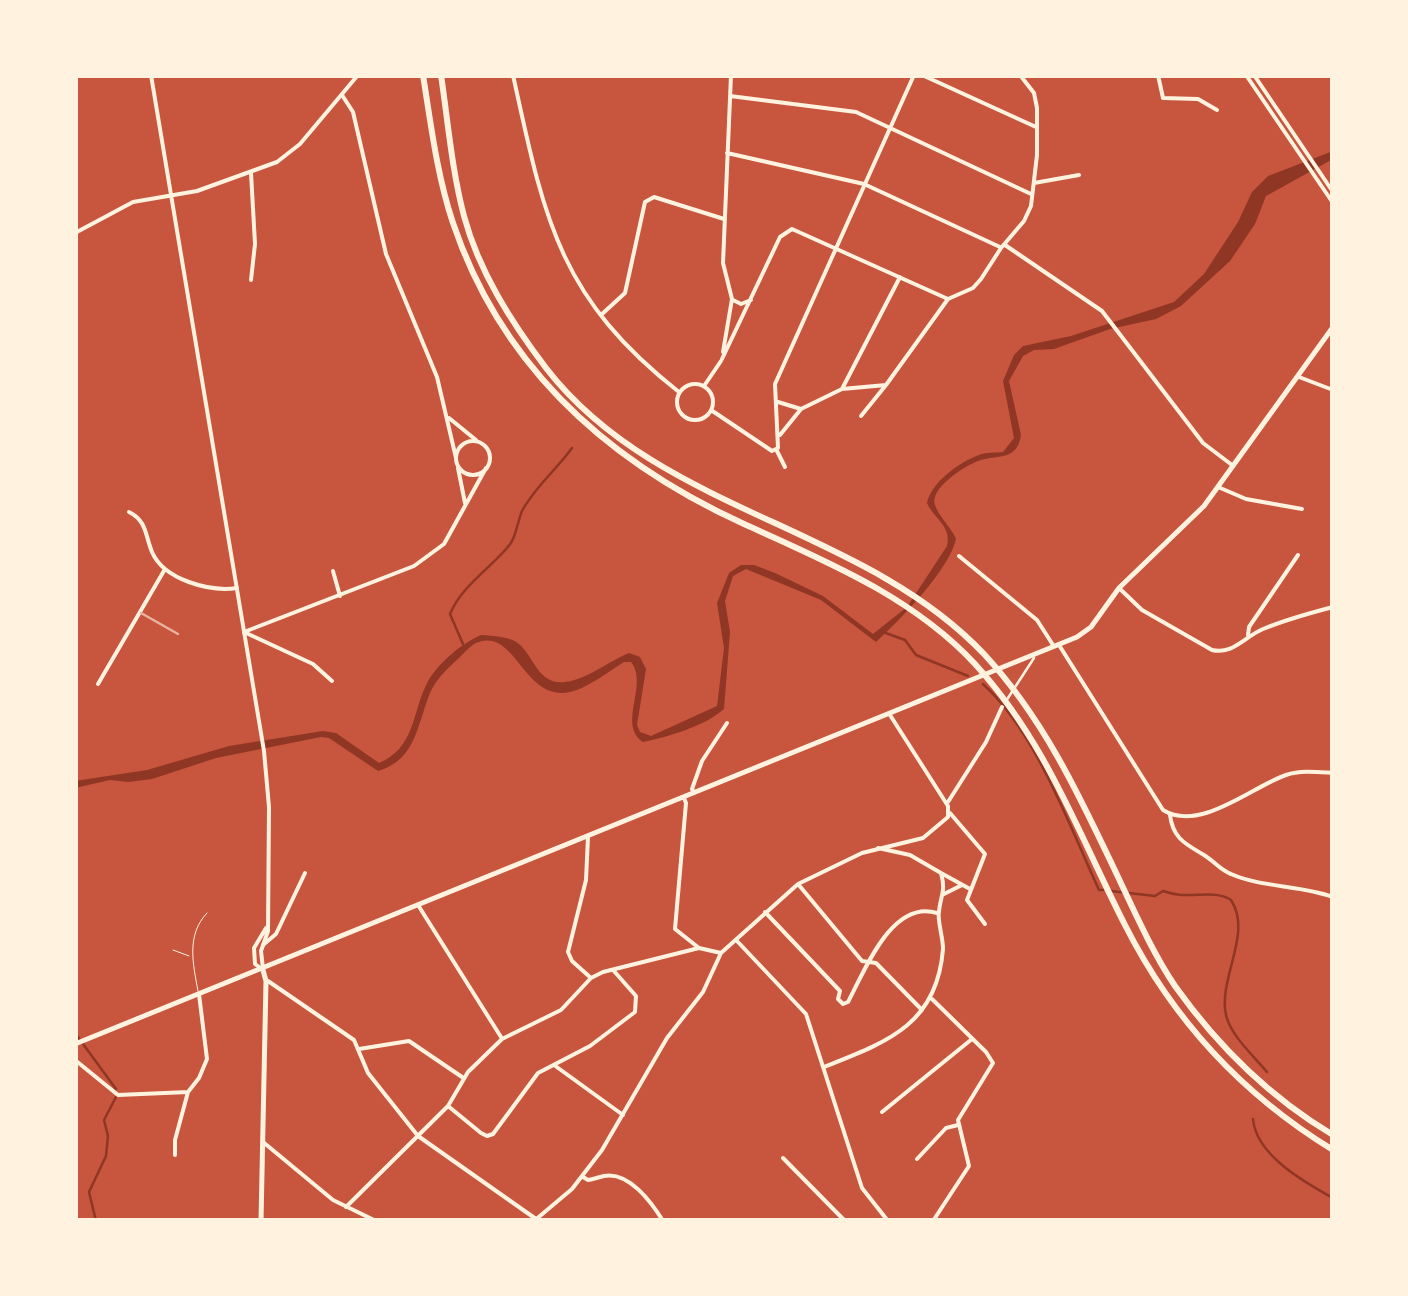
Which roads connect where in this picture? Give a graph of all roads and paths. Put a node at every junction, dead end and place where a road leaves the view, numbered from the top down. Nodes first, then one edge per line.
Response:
1 (151, 75) edge
2 (358, 75) edge
3 (422, 75) edge
4 (441, 75) edge
5 (513, 75) edge
6 (731, 75) edge
7 (914, 75) edge
8 (922, 75) edge
9 (1020, 75) edge
10 (1158, 75) edge
11 (1246, 75) edge
12 (1254, 75) edge
13 (342, 94) junction
14 (730, 96) junction
15 (1217, 110) dead end
16 (890, 127) junction
17 (1037, 128) junction
18 (1299, 148) junction
19 (727, 153) junction
20 (251, 173) junction
21 (1079, 175) dead end
22 (1322, 182) junction
23 (1034, 183) junction
24 (864, 184) junction
25 (1333, 192) edge
26 (173, 195) junction
27 (1032, 195) junction
28 (1333, 203) edge
29 (724, 218) junction
30 (75, 233) edge
31 (1003, 246) junction
32 (835, 247) junction
33 (900, 277) junction
34 (251, 280) dead end
35 (948, 299) junction
36 (732, 300) junction
37 (751, 300) junction
38 (601, 316) junction
39 (1333, 327) edge
40 (722, 360) junction
41 (1300, 377) junction
42 (704, 386) junction
43 (886, 386) junction
44 (842, 389) junction
45 (1333, 390) edge
46 (679, 392) junction
47 (776, 400) junction
48 (711, 410) junction
49 (801, 410) junction
50 (861, 416) dead end
51 (448, 418) junction
52 (780, 435) junction
53 (482, 444) junction
54 (777, 451) junction
55 (456, 461) junction
56 (1234, 466) junction
57 (785, 467) dead end
58 (486, 468) junction
59 (1218, 487) junction
60 (466, 504) junction
61 (1302, 510) dead end
62 (129, 512) dead end
63 (1298, 554) dead end
64 (959, 556) dead end
65 (165, 569) junction
66 (334, 572) dead end
67 (237, 588) junction
68 (1119, 588) junction
69 (340, 596) junction
70 (1333, 607) edge
71 (244, 632) junction
72 (1249, 637) junction
73 (1056, 646) junction
74 (1036, 655) junction
75 (332, 681) dead end
76 (98, 684) dead end
77 (1003, 705) joint
78 (890, 715) junction
79 (727, 723) dead end
80 (1333, 773) edge
81 (694, 793) junction
82 (684, 798) junction
83 (946, 804) junction
84 (950, 813) junction
85 (1170, 815) junction
86 (588, 836) junction
87 (878, 848) junction
88 (305, 872) dead end
89 (941, 872) junction
90 (798, 884) junction
91 (962, 885) junction
92 (970, 889) junction
93 (944, 894) junction
94 (1333, 897) edge
95 (418, 905) junction
96 (765, 912) junction
97 (208, 913) dead end
98 (937, 913) junction
99 (268, 924) junction
100 (985, 924) dead end
101 (736, 939) junction
102 (264, 945) junction
103 (699, 948) junction
104 (173, 950) dead end
105 (721, 954) junction
106 (192, 957) junction
107 (869, 962) junction
108 (263, 968) junction
109 (614, 970) junction
110 (591, 978) junction
111 (266, 980) junction
112 (198, 994) junction
113 (932, 999) junction
114 (922, 1010) junction
115 (502, 1039) junction
116 (972, 1039) junction
117 (77, 1043) edge
118 (359, 1049) junction
119 (75, 1060) edge
120 (554, 1065) junction
121 (824, 1067) junction
122 (464, 1078) junction
123 (188, 1092) junction
124 (448, 1106) junction
125 (882, 1112) dead end
126 (623, 1116) junction
127 (958, 1125) junction
128 (1333, 1135) edge
129 (418, 1136) junction
130 (263, 1142) junction
131 (1333, 1150) edge
132 (175, 1155) dead end
133 (783, 1158) dead end
134 (917, 1159) dead end
135 (583, 1177) junction
136 (346, 1207) junction
137 (535, 1220) edge
138 (261, 1221) edge
139 (376, 1221) edge
140 (664, 1221) edge
141 (844, 1221) edge
142 (888, 1221) edge
143 (933, 1221) edge

1 - 26 street
2 - 13 street
3 - 131 highway
4 - 128 highway
5 - 38 street
6 - 14 street
7 - 16 street
8 - 17 street
9 - 17 street
10 - 15 street
11 - 18 street
12 - 18 street
13 - 20 street
13 - 51 street
14 - 16 street
14 - 19 street
16 - 24 street
16 - 27 street
17 - 23 street
18 - 22 street
19 - 24 street
19 - 29 street
20 - 26 street
20 - 34 street
21 - 23 street
22 - 25 street
22 - 28 street
23 - 27 street
24 - 31 street
24 - 32 street
26 - 30 street
26 - 67 street
27 - 31 street
29 - 36 street
29 - 38 street
31 - 35 street
31 - 56 street
32 - 33 street
32 - 37 street
32 - 47 street
33 - 35 street
33 - 44 street
35 - 43 street
36 - 37 street
36 - 40 street
37 - 40 street
38 - 46 street
39 - 41 main road
40 - 42 street
41 - 45 street
41 - 56 main road
42 - 46 street
42 - 48 street
43 - 44 street
43 - 50 street
44 - 49 street
46 - 48 street
47 - 49 street
47 - 52 street
48 - 54 street
49 - 52 street
51 - 53 street
51 - 55 street
52 - 54 street
53 - 55 street
53 - 58 street
54 - 57 street
55 - 58 street
55 - 60 street
56 - 59 main road
58 - 60 street
59 - 61 street
59 - 68 main road
60 - 69 street
62 - 65 street
63 - 72 street
64 - 73 street
65 - 67 street
65 - 76 street
66 - 69 street
67 - 71 street
68 - 72 street
68 - 73 main road
69 - 71 street
70 - 72 street
71 - 75 street
71 - 99 street
73 - 74 main road
73 - 85 street
74 - 77 street
74 - 78 main road
77 - 83 street
78 - 81 main road
78 - 83 street
79 - 81 street
80 - 85 street
81 - 82 main road
82 - 86 main road
82 - 103 street
83 - 84 street
84 - 87 street
84 - 92 street
85 - 94 street
86 - 95 main road
86 - 110 street
87 - 89 street
87 - 90 street
88 - 102 street
89 - 91 street
89 - 93 street
90 - 96 street
90 - 107 street
91 - 92 street
91 - 93 street
92 - 100 street
93 - 98 street
95 - 108 main road
95 - 115 street
96 - 101 street
96 - 107 street
97 - 106 lane
98 - 107 street
98 - 113 street
99 - 102 street
99 - 108 street
101 - 105 street
101 - 121 street
102 - 108 street
103 - 105 street
103 - 109 street
104 - 106 lane
105 - 126 street
106 - 112 lane
107 - 114 street
108 - 111 main road
108 - 112 main road
109 - 110 street
109 - 120 street
110 - 115 street
111 - 118 street
111 - 130 main road
112 - 117 main road
112 - 123 street
113 - 114 street
113 - 116 street
114 - 121 street
115 - 122 street
116 - 125 street
116 - 127 street
118 - 122 street
118 - 129 street
119 - 123 street
120 - 124 street
120 - 126 street
121 - 142 street
122 - 124 street
123 - 132 street
124 - 129 street
126 - 135 street
127 - 134 street
127 - 143 street
129 - 136 street
129 - 137 street
130 - 136 street
130 - 138 main road
133 - 141 street
135 - 137 street
135 - 140 street
136 - 139 street

